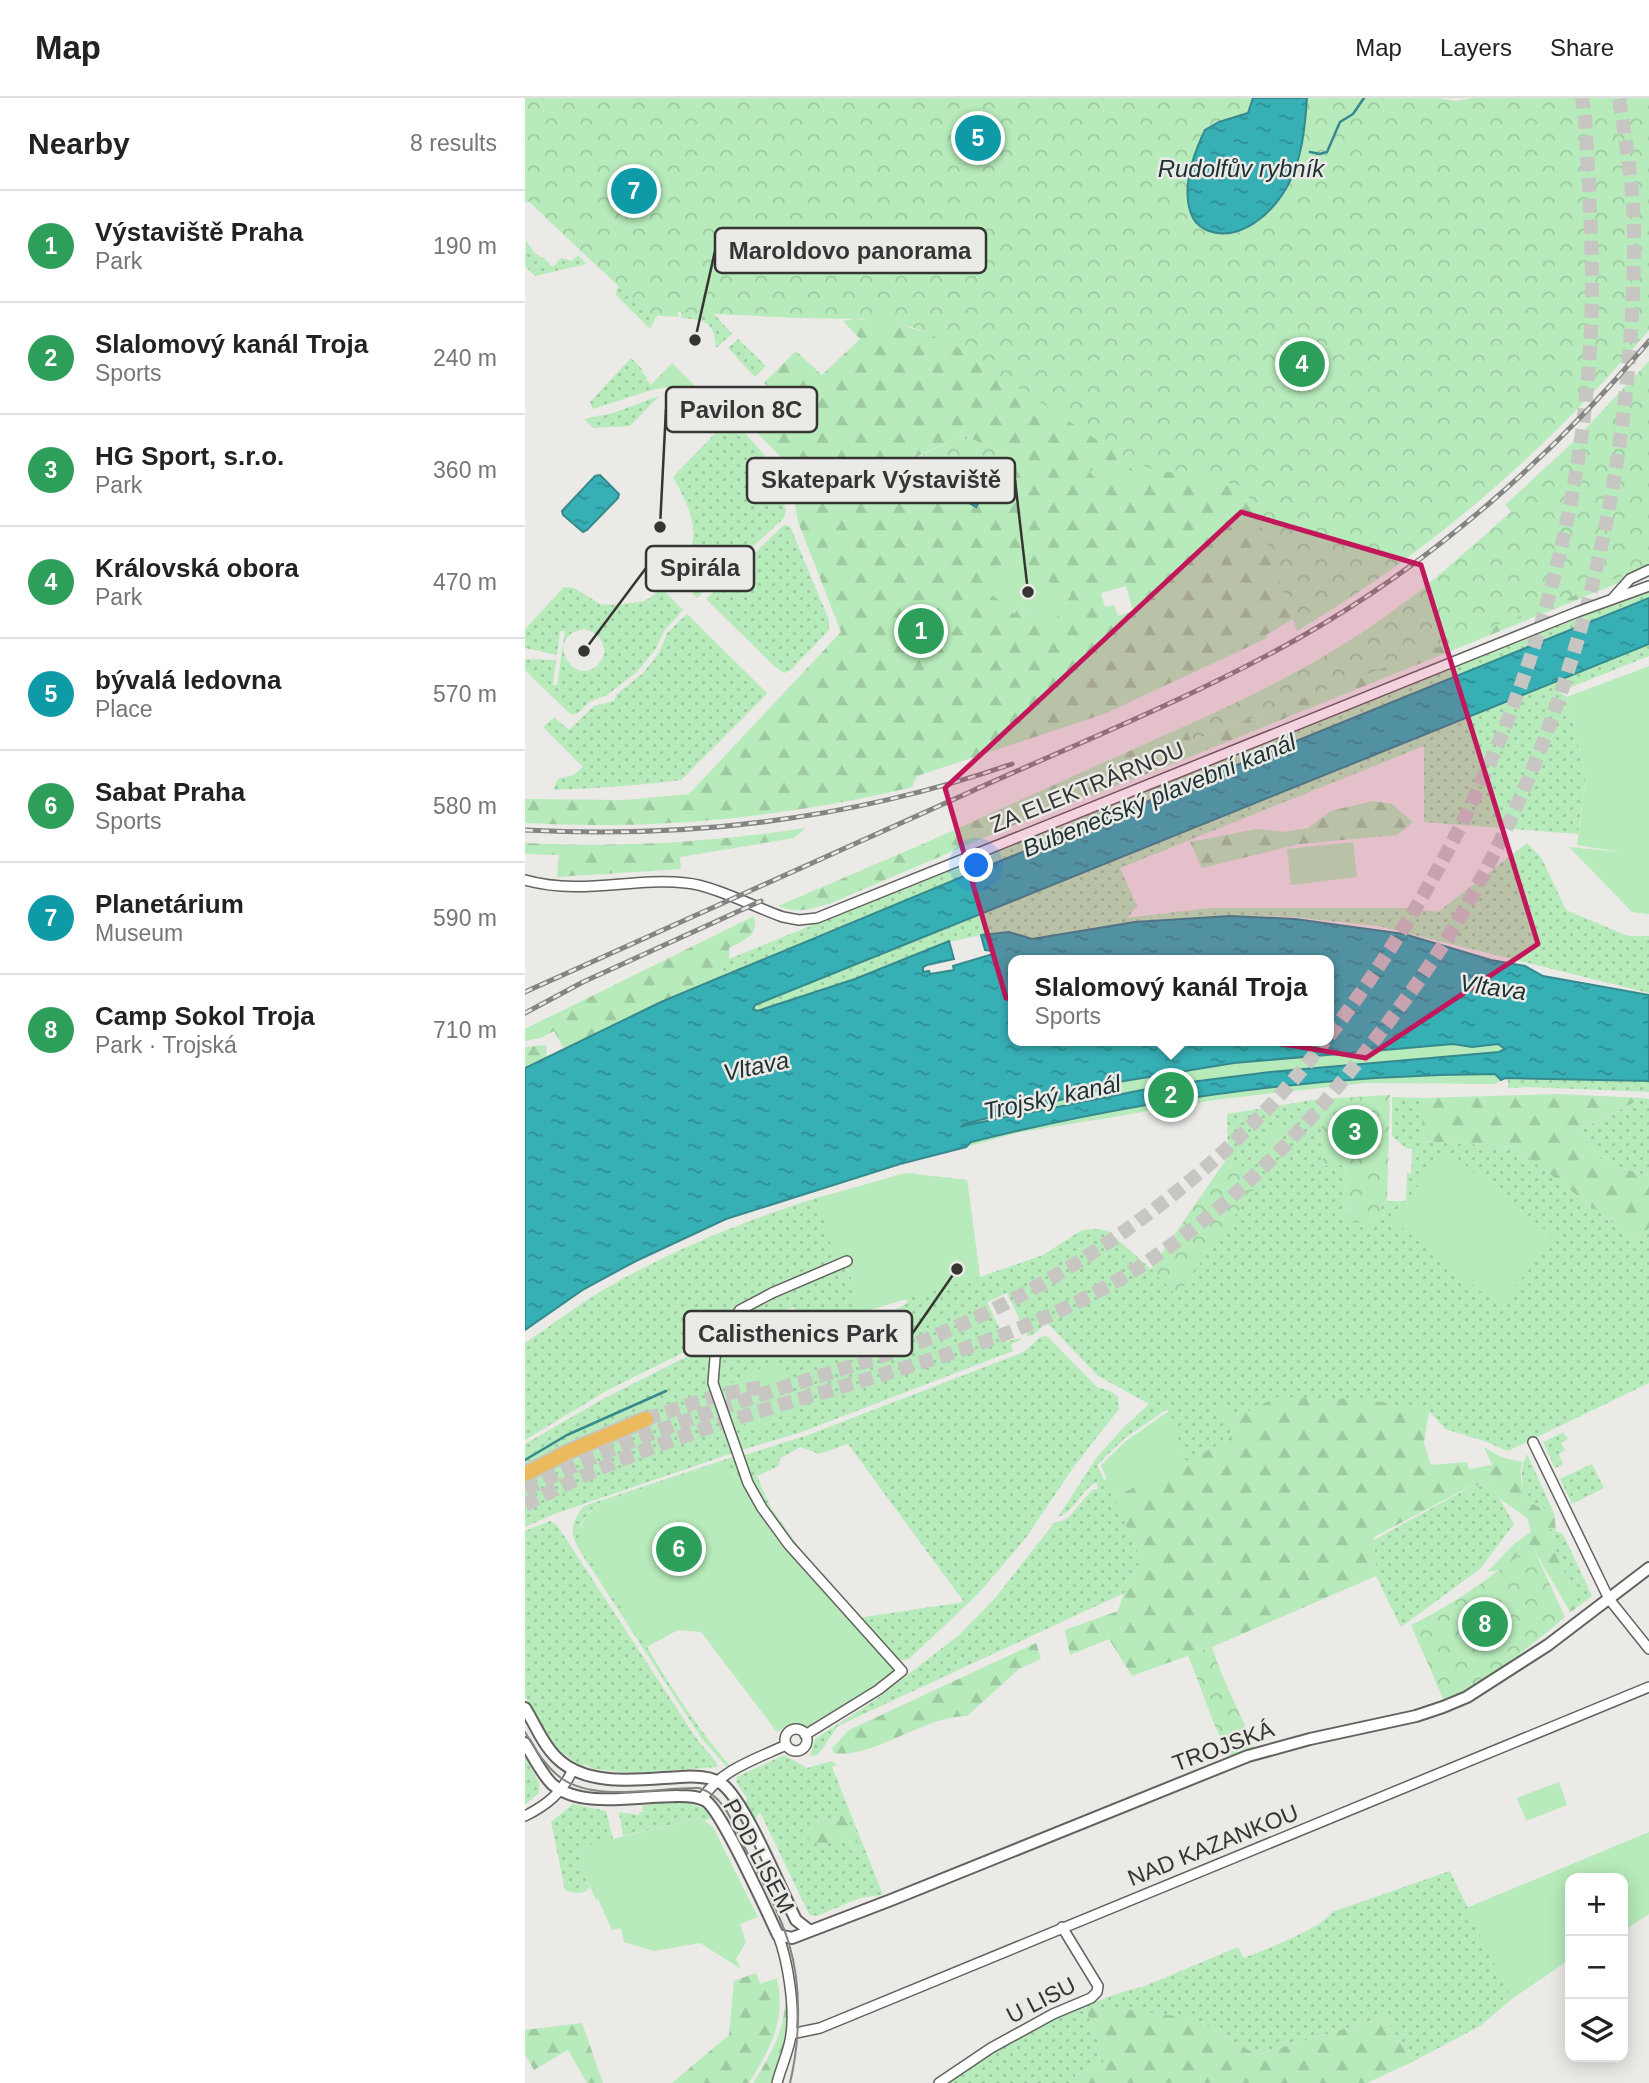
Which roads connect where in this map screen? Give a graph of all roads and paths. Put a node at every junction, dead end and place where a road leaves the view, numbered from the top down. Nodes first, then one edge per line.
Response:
1 (1649, 570) edge
2 (1649, 586) edge
3 (1612, 600) junction
4 (525, 880) edge
5 (847, 1262) dead end
6 (646, 1419) tunnel mouth
7 (1533, 1442) dead end
8 (525, 1474) edge
9 (1649, 1567) edge
10 (1609, 1599) junction
11 (1649, 1650) edge
12 (1649, 1687) edge
13 (525, 1708) edge
14 (805, 1735) junction
15 (525, 1743) edge
16 (786, 1745) junction
17 (573, 1769) junction
18 (717, 1781) junction
19 (561, 1790) junction
20 (702, 1799) junction
21 (525, 1816) edge
22 (796, 1920) junction
23 (1062, 1927) junction
24 (810, 1931) junction
25 (778, 1935) junction
26 (792, 1938) junction
27 (783, 1949) junction
28 (791, 2034) junction
29 (777, 2083) edge
30 (939, 2083) edge

1 - 3 street, ZA ELEKTRÁRNOU
2 - 3 street, ZA ELEKTRÁRNOU
3 - 4 street, ZA ELEKTRÁRNOU
5 - 14 street
6 - 8 highway
7 - 10 street
9 - 10 street, TROJSKÁ
10 - 11 street
10 - 24 street, TROJSKÁ
12 - 23 street, NAD KAZANKOU
13 - 17 street, POD LISEM
14 - 16 street
14 - 16 street
15 - 19 street
16 - 18 street
17 - 18 street, POD LISEM
17 - 19 street
18 - 20 street, POD LISEM
18 - 22 street, POD LISEM
19 - 20 street, POD LISEM
19 - 21 street
20 - 25 street, POD LISEM
22 - 24 street, POD LISEM
22 - 26 street, POD LISEM
23 - 28 street, NAD KAZANKOU
23 - 30 street, U LISU
24 - 26 street, TROJSKÁ
25 - 26 street
25 - 27 street
26 - 27 street, TROJSKÁ
27 - 28 street
28 - 29 street

